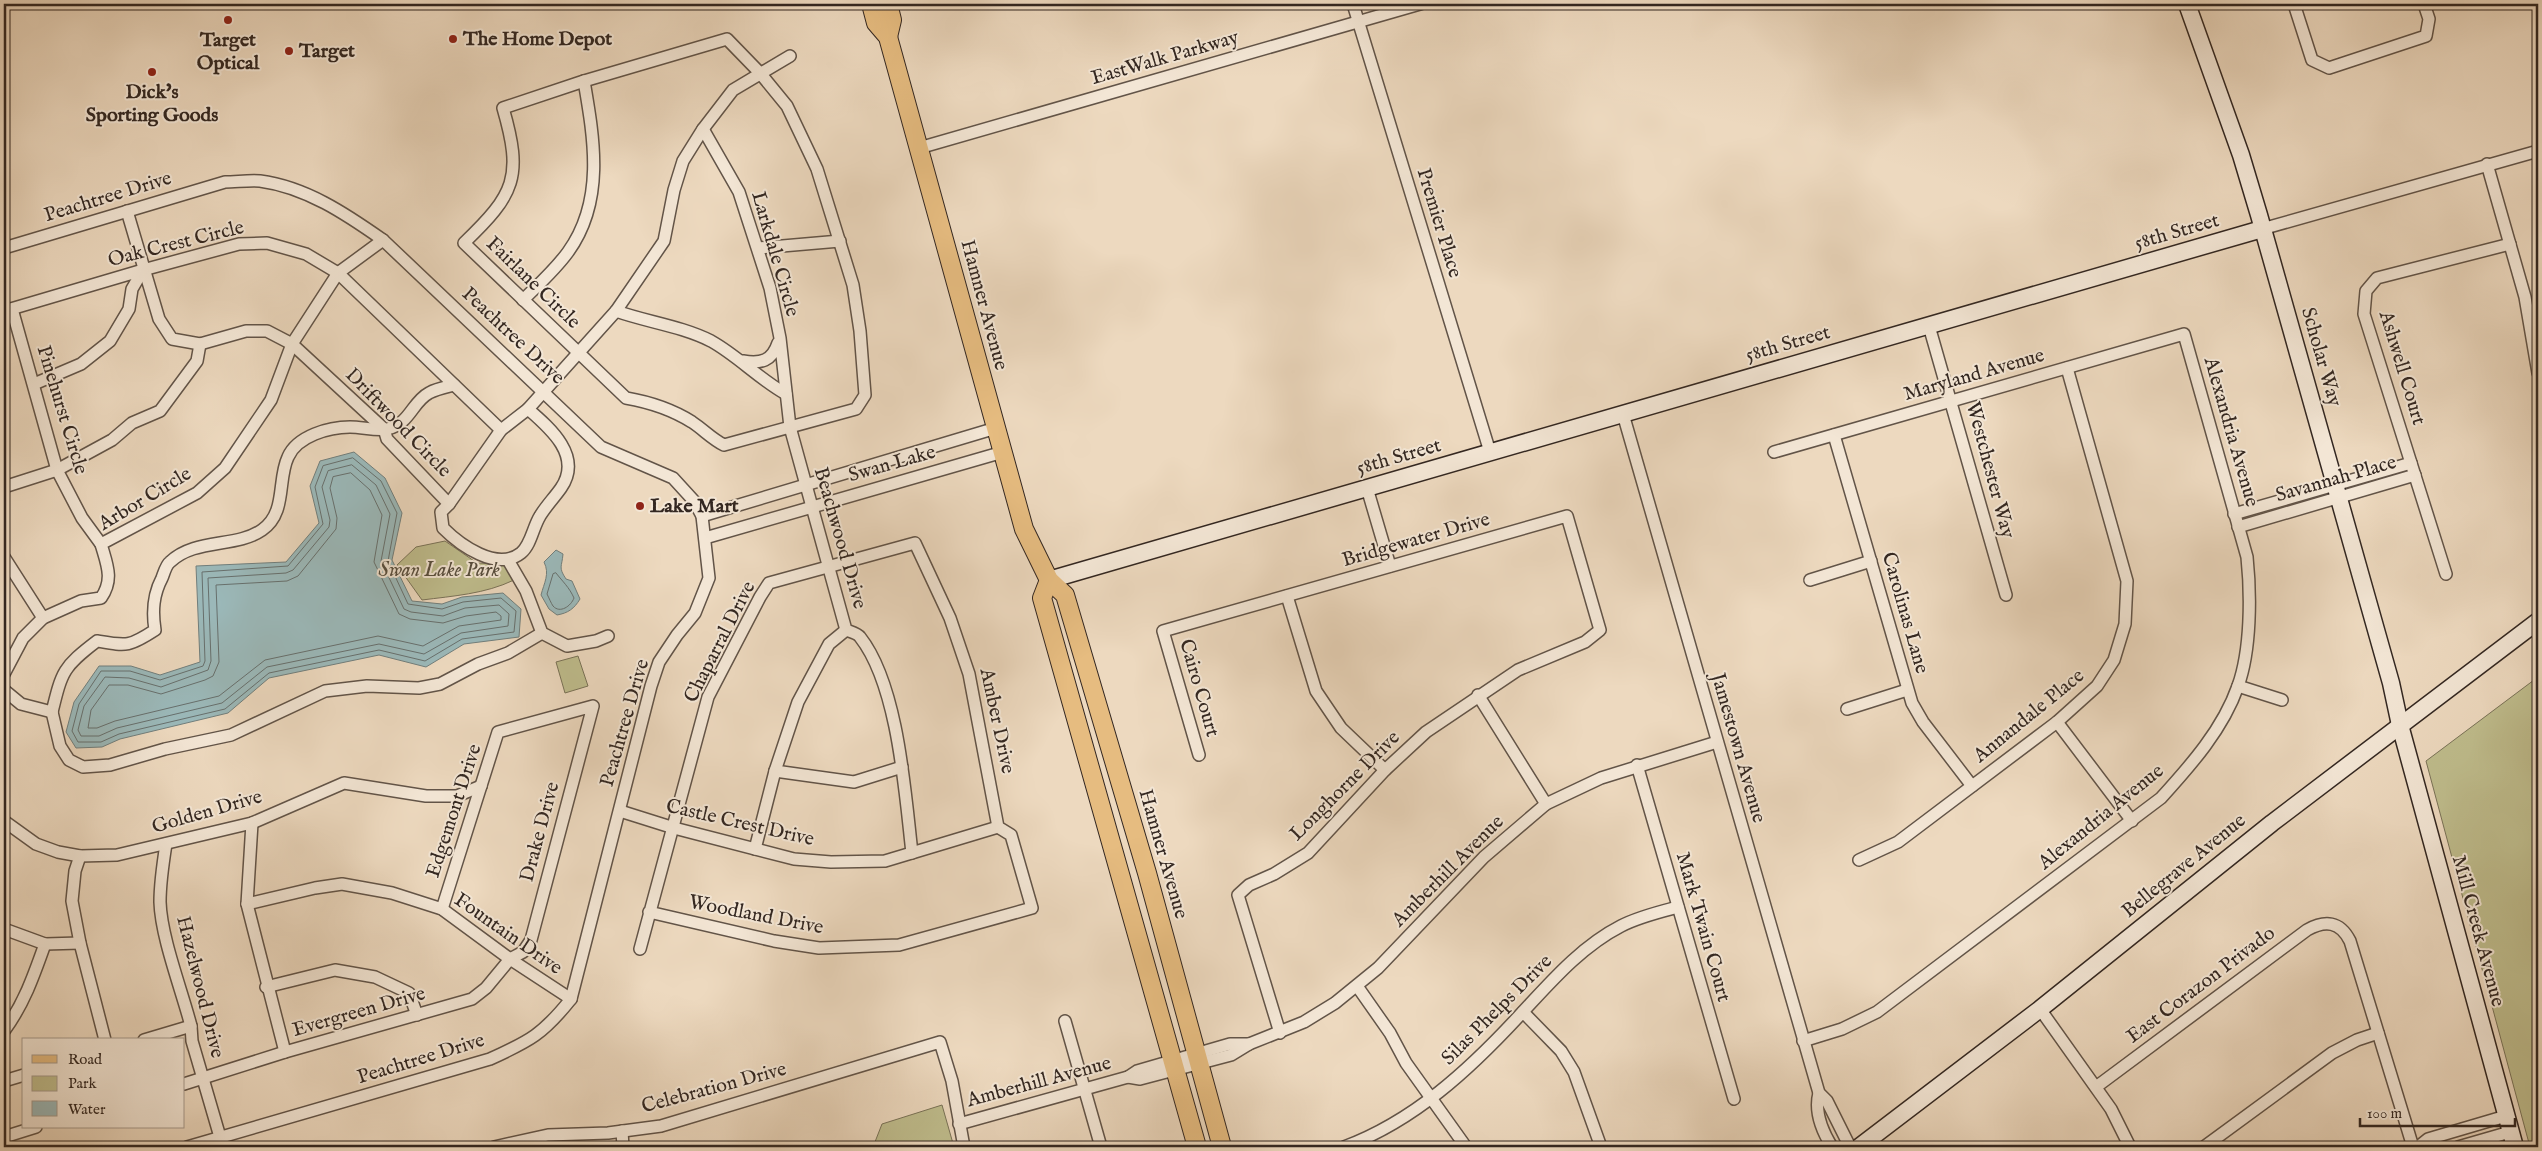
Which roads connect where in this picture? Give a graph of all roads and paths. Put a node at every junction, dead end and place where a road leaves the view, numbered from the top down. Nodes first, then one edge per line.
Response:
1 (870, 4) edge
2 (888, 4) edge
3 (1353, 4) edge
4 (1420, 4) edge
5 (2187, 4) edge
6 (2294, 4) edge
7 (2424, 4) edge
8 (1358, 23) junction
9 (888, 37) junction
10 (790, 56) dead end
11 (760, 73) junction
12 (584, 81) junction
13 (702, 129) junction
14 (919, 148) junction
15 (2538, 151) edge
16 (2487, 164) junction
17 (127, 211) junction
18 (2262, 229) junction
19 (383, 240) junction
20 (840, 241) junction
21 (2510, 244) junction
22 (4, 248) edge
23 (758, 248) junction
24 (143, 270) junction
25 (338, 273) junction
26 (523, 300) junction
27 (8, 310) edge
28 (616, 310) junction
29 (1929, 326) junction
30 (2184, 334) joint
31 (780, 338) junction
32 (200, 344) junction
33 (292, 344) junction
34 (579, 352) junction
35 (741, 361) junction
36 (2067, 368) junction
37 (2538, 373) edge
38 (34, 384) junction
39 (454, 385) junction
40 (543, 390) junction
41 (786, 394) junction
42 (1952, 401) junction
43 (528, 408) junction
44 (1623, 414) junction
45 (790, 427) junction
46 (996, 428) junction
47 (384, 429) junction
48 (501, 430) junction
49 (1834, 435) junction
50 (1002, 452) junction
51 (1490, 452) junction
52 (1774, 452) dead end
53 (2412, 463) junction
54 (57, 470) junction
55 (2415, 475) junction
56 (806, 486) junction
57 (4, 487) edge
58 (1367, 488) junction
59 (2337, 493) junction
60 (449, 504) junction
61 (812, 506) junction
62 (2234, 514) junction
63 (702, 516) junction
64 (2238, 527) junction
65 (705, 538) junction
66 (914, 543) joint
67 (101, 544) junction
68 (4, 557) edge
69 (508, 560) junction
70 (1871, 561) junction
71 (828, 566) junction
72 (1390, 566) junction
73 (2446, 574) dead end
74 (1049, 580) junction
75 (1810, 580) dead end
76 (2006, 595) dead end
77 (1287, 596) junction
78 (43, 618) junction
79 (2538, 621) edge
80 (846, 630) junction
81 (1600, 630) joint
82 (1163, 632) joint
83 (542, 633) junction
84 (608, 636) dead end
85 (4, 674) edge
86 (2238, 686) junction
87 (4, 690) edge
88 (1907, 690) junction
89 (1478, 695) junction
90 (2282, 700) dead end
91 (593, 706) joint
92 (1846, 709) dead end
93 (52, 712) junction
94 (2057, 722) junction
95 (2400, 725) junction
96 (1717, 742) junction
97 (1199, 755) dead end
98 (1637, 765) junction
99 (902, 767) junction
100 (1385, 770) junction
101 (775, 771) junction
102 (480, 786) junction
103 (1972, 786) junction
104 (1546, 804) junction
105 (620, 811) junction
106 (2132, 821) junction
107 (4, 822) edge
108 (252, 823) junction
109 (998, 827) junction
110 (674, 828) junction
111 (166, 844) junction
112 (755, 849) junction
113 (912, 853) junction
114 (80, 856) junction
115 (1859, 860) dead end
116 (247, 904) junction
117 (1678, 907) junction
118 (442, 909) junction
119 (649, 912) junction
120 (4, 929) edge
121 (80, 943) junction
122 (45, 944) junction
123 (640, 949) dead end
124 (510, 960) junction
125 (1358, 986) junction
126 (266, 987) junction
127 (571, 999) junction
128 (2040, 1009) junction
129 (1523, 1012) junction
130 (417, 1015) junction
131 (1065, 1021) dead end
132 (192, 1026) junction
133 (4, 1031) edge
134 (1280, 1033) junction
135 (2378, 1033) junction
136 (104, 1038) edge
137 (151, 1038) edge
138 (1803, 1041) junction
139 (285, 1052) junction
140 (1198, 1059) junction
141 (1175, 1065) junction
142 (22, 1076) edge
143 (203, 1078) junction
144 (4, 1081) edge
145 (185, 1084) edge
146 (2096, 1087) junction
147 (1085, 1090) junction
148 (1819, 1093) junction
149 (1431, 1097) junction
150 (1734, 1099) dead end
151 (2506, 1116) junction
152 (959, 1124) junction
153 (33, 1128) edge
154 (622, 1131) junction
155 (4, 1137) edge
156 (220, 1137) junction
157 (2512, 1139) edge
158 (187, 1147) edge
159 (494, 1147) edge
160 (622, 1147) edge
161 (964, 1147) edge
162 (1101, 1147) edge
163 (1197, 1147) edge
164 (1222, 1147) edge
165 (1344, 1147) edge
166 (1466, 1147) edge
167 (1601, 1147) edge
168 (1832, 1147) edge
169 (1850, 1147) edge
170 (1859, 1147) edge
171 (2130, 1147) edge
172 (2204, 1147) edge
173 (2413, 1147) edge
174 (2418, 1147) edge
175 (2458, 1147) edge

1 - 9 main road, Hamner Avenue
2 - 9 main road, Hamner Avenue
3 - 8 street, Premier Place
4 - 8 street, EastWalk Parkway
5 - 18 street, Scholar Way
6 - 7 street
8 - 14 street, EastWalk Parkway
8 - 51 street, Premier Place
9 - 14 main road, Hamner Avenue
10 - 11 street
11 - 12 street, Fairlane Circle
11 - 13 street
11 - 20 street, Fairlane Circle
12 - 26 street
12 - 26 street, Fairlane Circle
13 - 23 street, Larkdale Circle
13 - 28 street
14 - 46 main road, Hamner Avenue
15 - 16 street, 58th Street
16 - 18 street, 58th Street
16 - 21 street
17 - 19 street, Peachtree Drive
17 - 22 street, Peachtree Drive
17 - 24 street, Driftwood Circle
18 - 29 street, 58th Street
18 - 59 street, Scholar Way
19 - 25 street, Arbor Circle
19 - 40 street, Peachtree Drive
20 - 23 street
20 - 45 street, Fairlane Circle
21 - 37 street
21 - 53 street, Ashwell Court
23 - 31 street, Larkdale Circle
24 - 25 street, Oak Crest Circle
24 - 27 street, Oak Crest Circle
24 - 32 street, Driftwood Circle
24 - 38 street
25 - 33 street, Arbor Circle
25 - 39 street, Oak Crest Circle
26 - 34 street, Fairlane Circle
27 - 38 street, Pinehurst Circle
28 - 34 street
28 - 35 street
29 - 42 street, Westchester Way
29 - 44 street, 58th Street
30 - 36 street, Maryland Avenue
30 - 62 street, Alexandria Avenue
31 - 35 street
31 - 41 street, Larkdale Circle
32 - 33 street, Driftwood Circle
32 - 54 street
33 - 47 street, Driftwood Circle
33 - 67 street, Arbor Circle
34 - 40 street
34 - 45 street, Fairlane Circle
35 - 41 street
36 - 42 street, Maryland Avenue
36 - 94 street, Annandale Place
38 - 54 street, Pinehurst Circle
39 - 47 street
39 - 48 street, Oak Crest Circle
40 - 43 street
40 - 63 street, Peachtree Drive
41 - 45 street, Larkdale Circle
42 - 49 street, Maryland Avenue
42 - 76 street, Westchester Way
43 - 48 street
43 - 69 street
44 - 51 street, 58th Street
44 - 96 street, Jamestown Avenue
45 - 56 street, Beachwood Drive
46 - 50 main road, Hamner Avenue
46 - 56 street, Swan Lake
47 - 60 street, Driftwood Circle
47 - 93 street
48 - 60 street
49 - 52 street, Maryland Avenue
49 - 70 street, Carolinas Lane
50 - 61 street, Swan Lake
50 - 74 main road, Hamner Avenue
51 - 58 street, 58th Street
53 - 55 street, Ashwell Court
53 - 59 street, Savannah Place
54 - 57 street
54 - 67 street, Pinehurst Circle
55 - 59 street, Savannah Place
55 - 73 street, Ashwell Court
56 - 61 street, Beachwood Drive
56 - 63 street, Swan Lake
58 - 72 street
58 - 74 street, 58th Street
59 - 62 street, Savannah Place
59 - 64 street, Savannah Place
59 - 95 street, Scholar Way
60 - 69 street
61 - 65 street, Swan Lake
61 - 71 street, Beachwood Drive
62 - 64 street, Alexandria Avenue
63 - 65 street, Peachtree Drive
64 - 86 street, Alexandria Avenue
65 - 105 street, Peachtree Drive
66 - 71 street, Chaparral Drive
66 - 109 street, Amber Drive
67 - 78 street, Arbor Circle
68 - 78 street
69 - 83 street
70 - 75 street
70 - 88 street, Carolinas Lane
71 - 80 street, Beachwood Drive
71 - 110 street, Chaparral Drive
72 - 77 street, Bridgewater Drive
72 - 81 street, Bridgewater Drive
74 - 140 main road, Hamner Avenue
74 - 141 main road
77 - 82 street, Bridgewater Drive
77 - 100 street
78 - 85 street, Arbor Circle
79 - 95 street, Bellegrave Avenue
80 - 99 street, Beachwood Drive
80 - 101 street
81 - 89 street, Longhorne Drive
82 - 97 street, Cairo Court
83 - 84 street
83 - 93 street
86 - 90 street
86 - 106 street, Alexandria Avenue
87 - 93 street
88 - 92 street
88 - 103 street, Carolinas Lane
89 - 100 street, Longhorne Drive
89 - 104 street
91 - 102 street, Edgemont Drive
91 - 124 street, Drake Drive
94 - 103 street, Annandale Place
94 - 106 street
95 - 128 street, Bellegrave Avenue
95 - 151 street, Mill Creek Avenue
96 - 98 street, Amberhill Avenue
96 - 138 street, Jamestown Avenue
98 - 104 street, Amberhill Avenue
98 - 117 street, Mark Twain Court
99 - 101 street
99 - 113 street, Beachwood Drive
100 - 134 street, Longhorne Drive
101 - 112 street
102 - 108 street, Golden Drive
102 - 118 street, Edgemont Drive
103 - 115 street, Annandale Place
104 - 125 street, Amberhill Avenue
105 - 110 street, Castle Crest Drive
105 - 127 street, Peachtree Drive
106 - 138 street, Alexandria Avenue
107 - 114 street, Golden Drive
108 - 111 street, Golden Drive
108 - 116 street
109 - 113 street, Castle Crest Drive
109 - 119 street, Woodland Drive
110 - 112 street, Castle Crest Drive
110 - 119 street, Chaparral Drive
111 - 114 street, Golden Drive
111 - 132 street, Hazelwood Drive
112 - 113 street, Castle Crest Drive
114 - 121 street
116 - 118 street, Fountain Drive
116 - 126 street
117 - 129 street, Silas Phelps Drive
117 - 150 street, Mark Twain Court
118 - 124 street, Fountain Drive
119 - 123 street, Chaparral Drive
120 - 122 street
121 - 122 street
121 - 136 street
122 - 133 street
124 - 127 street, Fountain Drive
124 - 130 street, Evergreen Drive
125 - 134 street, Amberhill Avenue
125 - 149 street
126 - 130 street
126 - 139 street
127 - 156 street, Peachtree Drive
128 - 146 street
128 - 170 street, Bellegrave Avenue
129 - 149 street, Silas Phelps Drive
129 - 167 street
130 - 139 street, Evergreen Drive
131 - 147 street
132 - 137 street
132 - 143 street, Hazelwood Drive
134 - 140 street, Amberhill Avenue
135 - 146 street, East Corazon Privado
135 - 172 street
135 - 173 street
138 - 148 street, Jamestown Avenue
139 - 143 street, Evergreen Drive
140 - 141 street, Amberhill Avenue
140 - 164 main road, Hamner Avenue
141 - 147 street, Amberhill Avenue
141 - 163 main road
142 - 144 street
143 - 145 street, Evergreen Drive
143 - 156 street, Hazelwood Drive
146 - 171 street
147 - 152 street, Amberhill Avenue
147 - 162 street
148 - 168 street, Jamestown Avenue
148 - 169 street, Jamestown Avenue
149 - 165 street, Silas Phelps Drive
149 - 166 street
151 - 157 street, Mill Creek Avenue
151 - 174 street
152 - 154 street, Celebration Drive
152 - 161 street
153 - 155 street
154 - 159 street, Celebration Drive
154 - 160 street
156 - 158 street, Peachtree Drive
157 - 175 street

